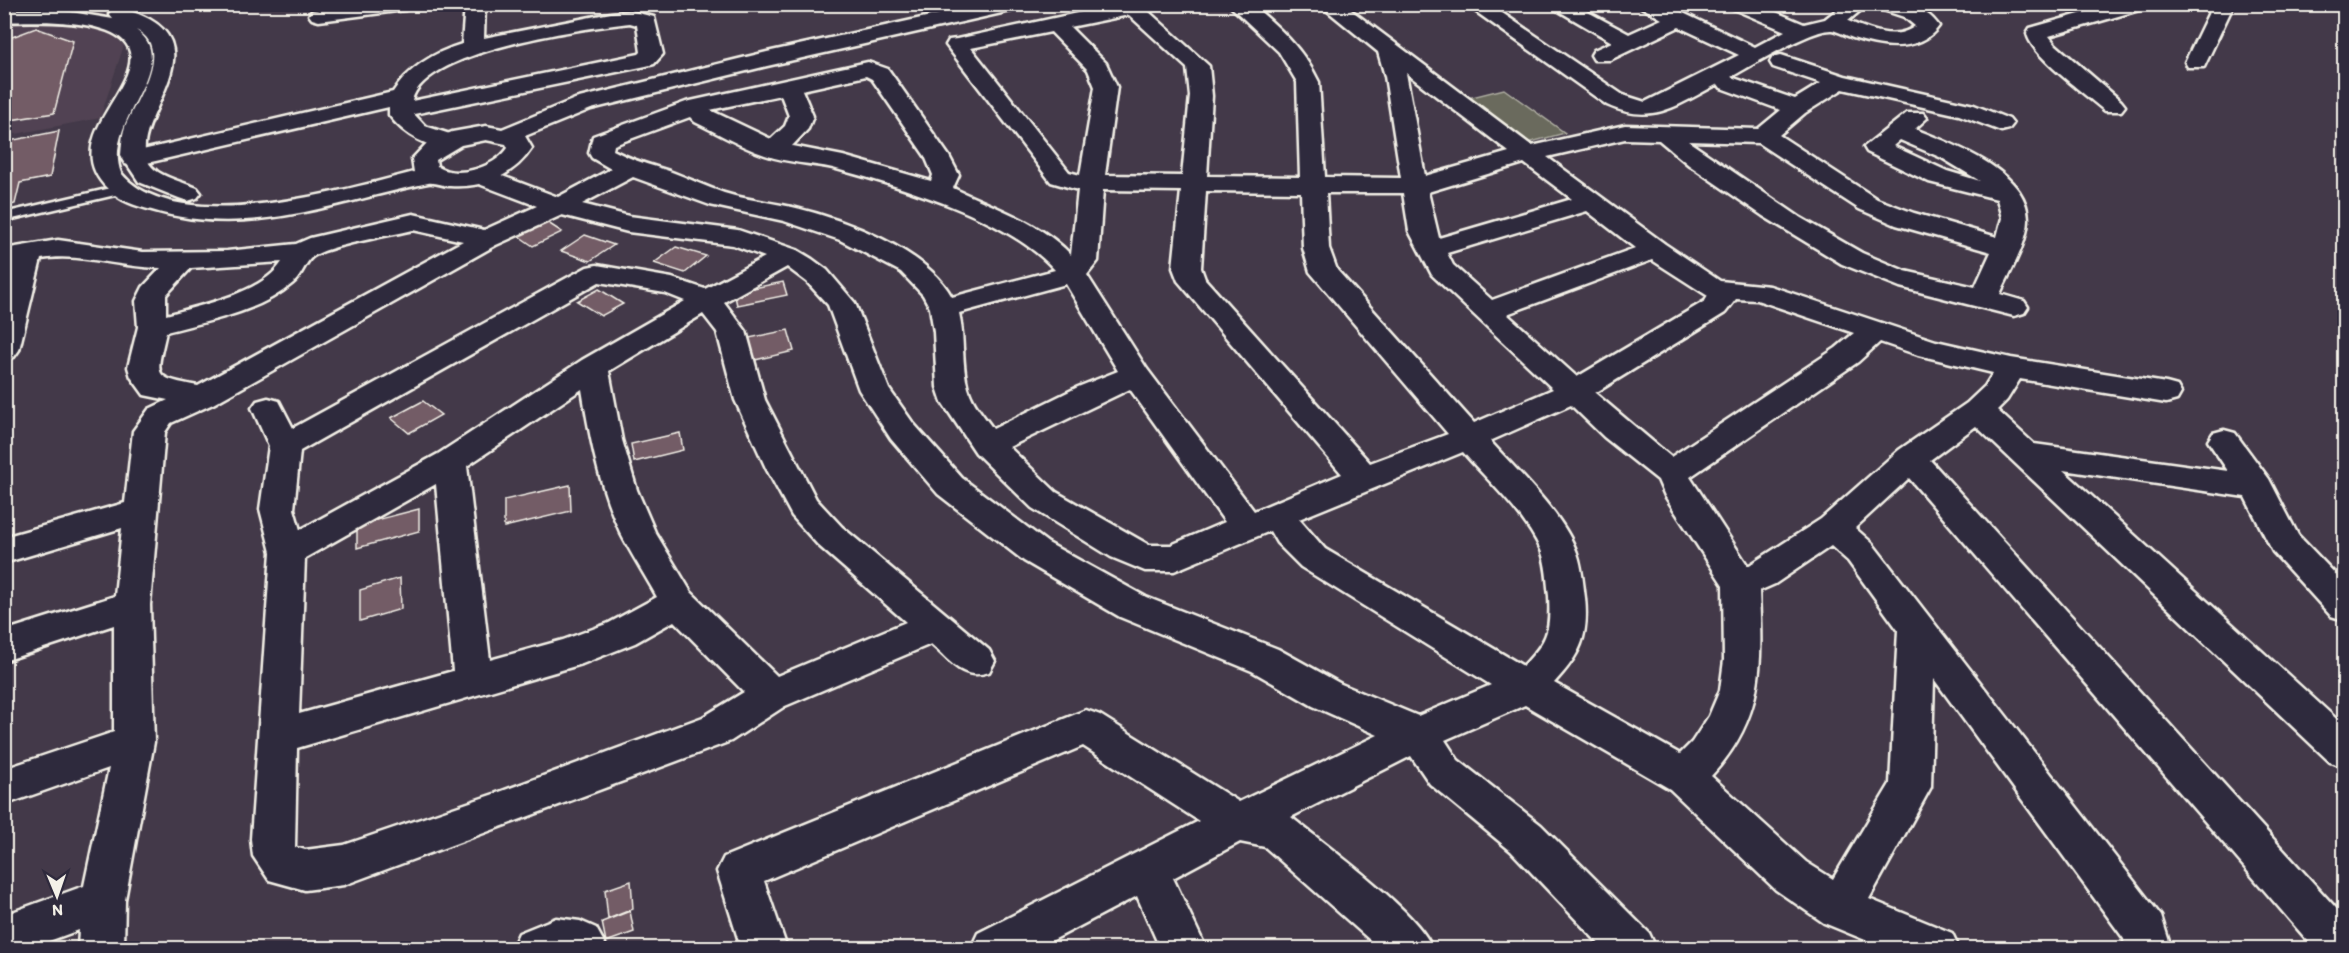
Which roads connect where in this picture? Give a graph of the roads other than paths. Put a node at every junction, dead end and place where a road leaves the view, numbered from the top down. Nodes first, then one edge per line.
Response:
1 (405, 4) edge
2 (475, 4) edge
3 (1015, 4) edge
4 (1238, 4) edge
5 (1329, 4) edge
6 (1475, 4) edge
7 (1557, 4) edge
8 (1646, 4) edge
9 (1738, 4) edge
10 (1858, 4) edge
11 (1884, 4) edge
12 (2139, 4) edge
13 (2224, 4) edge
14 (1142, 6) edge
15 (4, 8) edge
16 (320, 10) edge
17 (4, 16) edge
18 (1677, 20) junction
19 (1832, 23) junction
20 (1055, 24) junction
21 (1802, 32) junction
22 (316, 39) dead end
23 (1630, 43) junction
24 (473, 46) junction
25 (1389, 52) junction
26 (1602, 55) dead end
27 (1756, 55) junction
28 (1781, 62) dead end
29 (2196, 62) dead end
30 (1839, 81) junction
31 (1729, 83) dead end
32 (788, 85) junction
33 (1935, 102) junction
34 (401, 104) junction
35 (2113, 106) dead end
36 (694, 107) junction
37 (1797, 108) junction
38 (2001, 123) dead end
39 (1665, 132) junction
40 (508, 135) junction
41 (1764, 136) junction
42 (447, 141) junction
43 (774, 150) junction
44 (1528, 154) junction
45 (134, 159) junction
46 (630, 168) junction
47 (427, 170) junction
48 (480, 176) junction
49 (1090, 183) junction
50 (1195, 185) junction
51 (1312, 185) junction
52 (1414, 186) junction
53 (124, 189) junction
54 (939, 191) junction
55 (1591, 202) junction
56 (559, 206) junction
57 (4, 217) edge
58 (487, 239) junction
59 (2005, 247) junction
60 (1430, 249) junction
61 (1654, 250) junction
62 (301, 252) junction
63 (17, 254) edge
64 (787, 256) junction
65 (186, 258) junction
66 (1073, 274) junction
67 (1726, 291) junction
68 (1985, 296) junction
69 (707, 300) junction
70 (2014, 307) dead end
71 (944, 308) junction
72 (1488, 311) junction
73 (153, 327) junction
74 (1876, 330) junction
75 (4, 350) edge
76 (593, 367) junction
77 (2011, 368) junction
78 (1136, 375) junction
79 (1574, 392) junction
80 (2166, 393) dead end
81 (202, 397) junction
82 (268, 408) dead end
83 (1978, 410) junction
84 (1471, 437) junction
85 (2224, 441) dead end
86 (987, 445) junction
87 (285, 446) junction
88 (2024, 453) junction
89 (1910, 458) junction
90 (450, 462) junction
91 (1672, 474) junction
92 (1364, 478) junction
93 (2257, 487) junction
94 (139, 511) junction
95 (1263, 521) junction
96 (1833, 528) junction
97 (4, 550) edge
98 (288, 552) junction
99 (1741, 584) junction
100 (678, 602) junction
101 (132, 605) junction
102 (2344, 606) edge
103 (935, 626) junction
104 (1917, 628) junction
105 (4, 646) edge
106 (976, 661) dead end
107 (473, 680) junction
108 (1527, 687) junction
109 (771, 695) junction
110 (1418, 734) junction
111 (276, 737) junction
112 (134, 742) junction
113 (2344, 750) edge
114 (1684, 777) junction
115 (4, 787) edge
116 (1237, 823) junction
117 (1148, 871) junction
118 (103, 900) junction
119 (1840, 908) junction
120 (4, 937) edge
121 (101, 948) edge
122 (535, 948) edge
123 (584, 948) edge
124 (764, 948) edge
125 (994, 948) edge
126 (1183, 948) edge
127 (1409, 948) edge
128 (1633, 948) edge
129 (1936, 948) edge
130 (2148, 948) edge
131 (2343, 948) edge

1 - 16 street
2 - 24 street
3 - 40 street
4 - 51 street
5 - 25 street
6 - 27 street
7 - 23 street
8 - 18 street
9 - 21 street
10 - 19 street
11 - 19 street
12 - 35 street
13 - 29 street
14 - 20 street
14 - 50 street
15 - 45 street
16 - 22 street
17 - 53 street
18 - 23 street
18 - 27 street
19 - 21 street
20 - 49 street
20 - 49 street
21 - 27 street
23 - 26 street
24 - 34 street
24 - 34 street
25 - 44 street
25 - 52 street
28 - 30 street
30 - 33 street
30 - 37 street
31 - 37 street
32 - 36 street
32 - 43 street
32 - 54 street
33 - 38 street
33 - 59 street
34 - 42 street
34 - 45 street
36 - 43 street
36 - 46 street
37 - 41 street
39 - 41 street
39 - 44 street
39 - 68 street
40 - 42 street
40 - 48 street
41 - 59 street
42 - 47 street
43 - 54 street
44 - 52 street
44 - 55 street
45 - 47 street
46 - 56 street
46 - 71 street
47 - 48 street
47 - 53 street
48 - 56 street
49 - 50 street
49 - 66 street
50 - 51 street
50 - 92 street
51 - 52 street
51 - 84 street
52 - 60 street
53 - 57 lane
54 - 66 street
55 - 60 street
55 - 61 street
56 - 58 street
56 - 64 street
58 - 62 street
58 - 81 street
59 - 68 street
60 - 72 street
61 - 67 street
61 - 72 street
62 - 65 street
62 - 73 street
63 - 65 street
63 - 75 street
64 - 69 street
64 - 110 street
65 - 73 street
66 - 71 street
66 - 78 street
67 - 74 street
67 - 79 street
68 - 70 street
69 - 76 street
69 - 87 street
69 - 103 street
71 - 86 street
72 - 79 street
73 - 81 street
74 - 77 street
74 - 91 street
76 - 90 street
76 - 100 street
77 - 80 street
77 - 83 street
78 - 86 street
78 - 95 street
79 - 84 street
79 - 91 street
81 - 94 street
82 - 87 street
83 - 88 street
83 - 89 street
84 - 92 street
84 - 108 street
85 - 93 street
86 - 95 street
87 - 98 street
88 - 93 street
88 - 113 street
89 - 96 street
89 - 131 street
90 - 98 street
90 - 107 street
91 - 99 street
92 - 95 street
93 - 102 street
94 - 97 street
94 - 101 street
95 - 108 street
96 - 99 street
96 - 104 street
98 - 111 street
99 - 114 street
100 - 107 street
100 - 109 street
101 - 105 street
101 - 112 street
103 - 106 street
103 - 109 street
104 - 119 street
104 - 130 street
107 - 111 street
108 - 110 street
108 - 114 street
109 - 111 street
110 - 116 street
110 - 128 street
112 - 115 street
112 - 118 street
114 - 119 street
116 - 117 street
116 - 124 street
116 - 127 street
117 - 125 street
117 - 126 street
118 - 120 street
118 - 121 street
119 - 129 street
122 - 123 street

